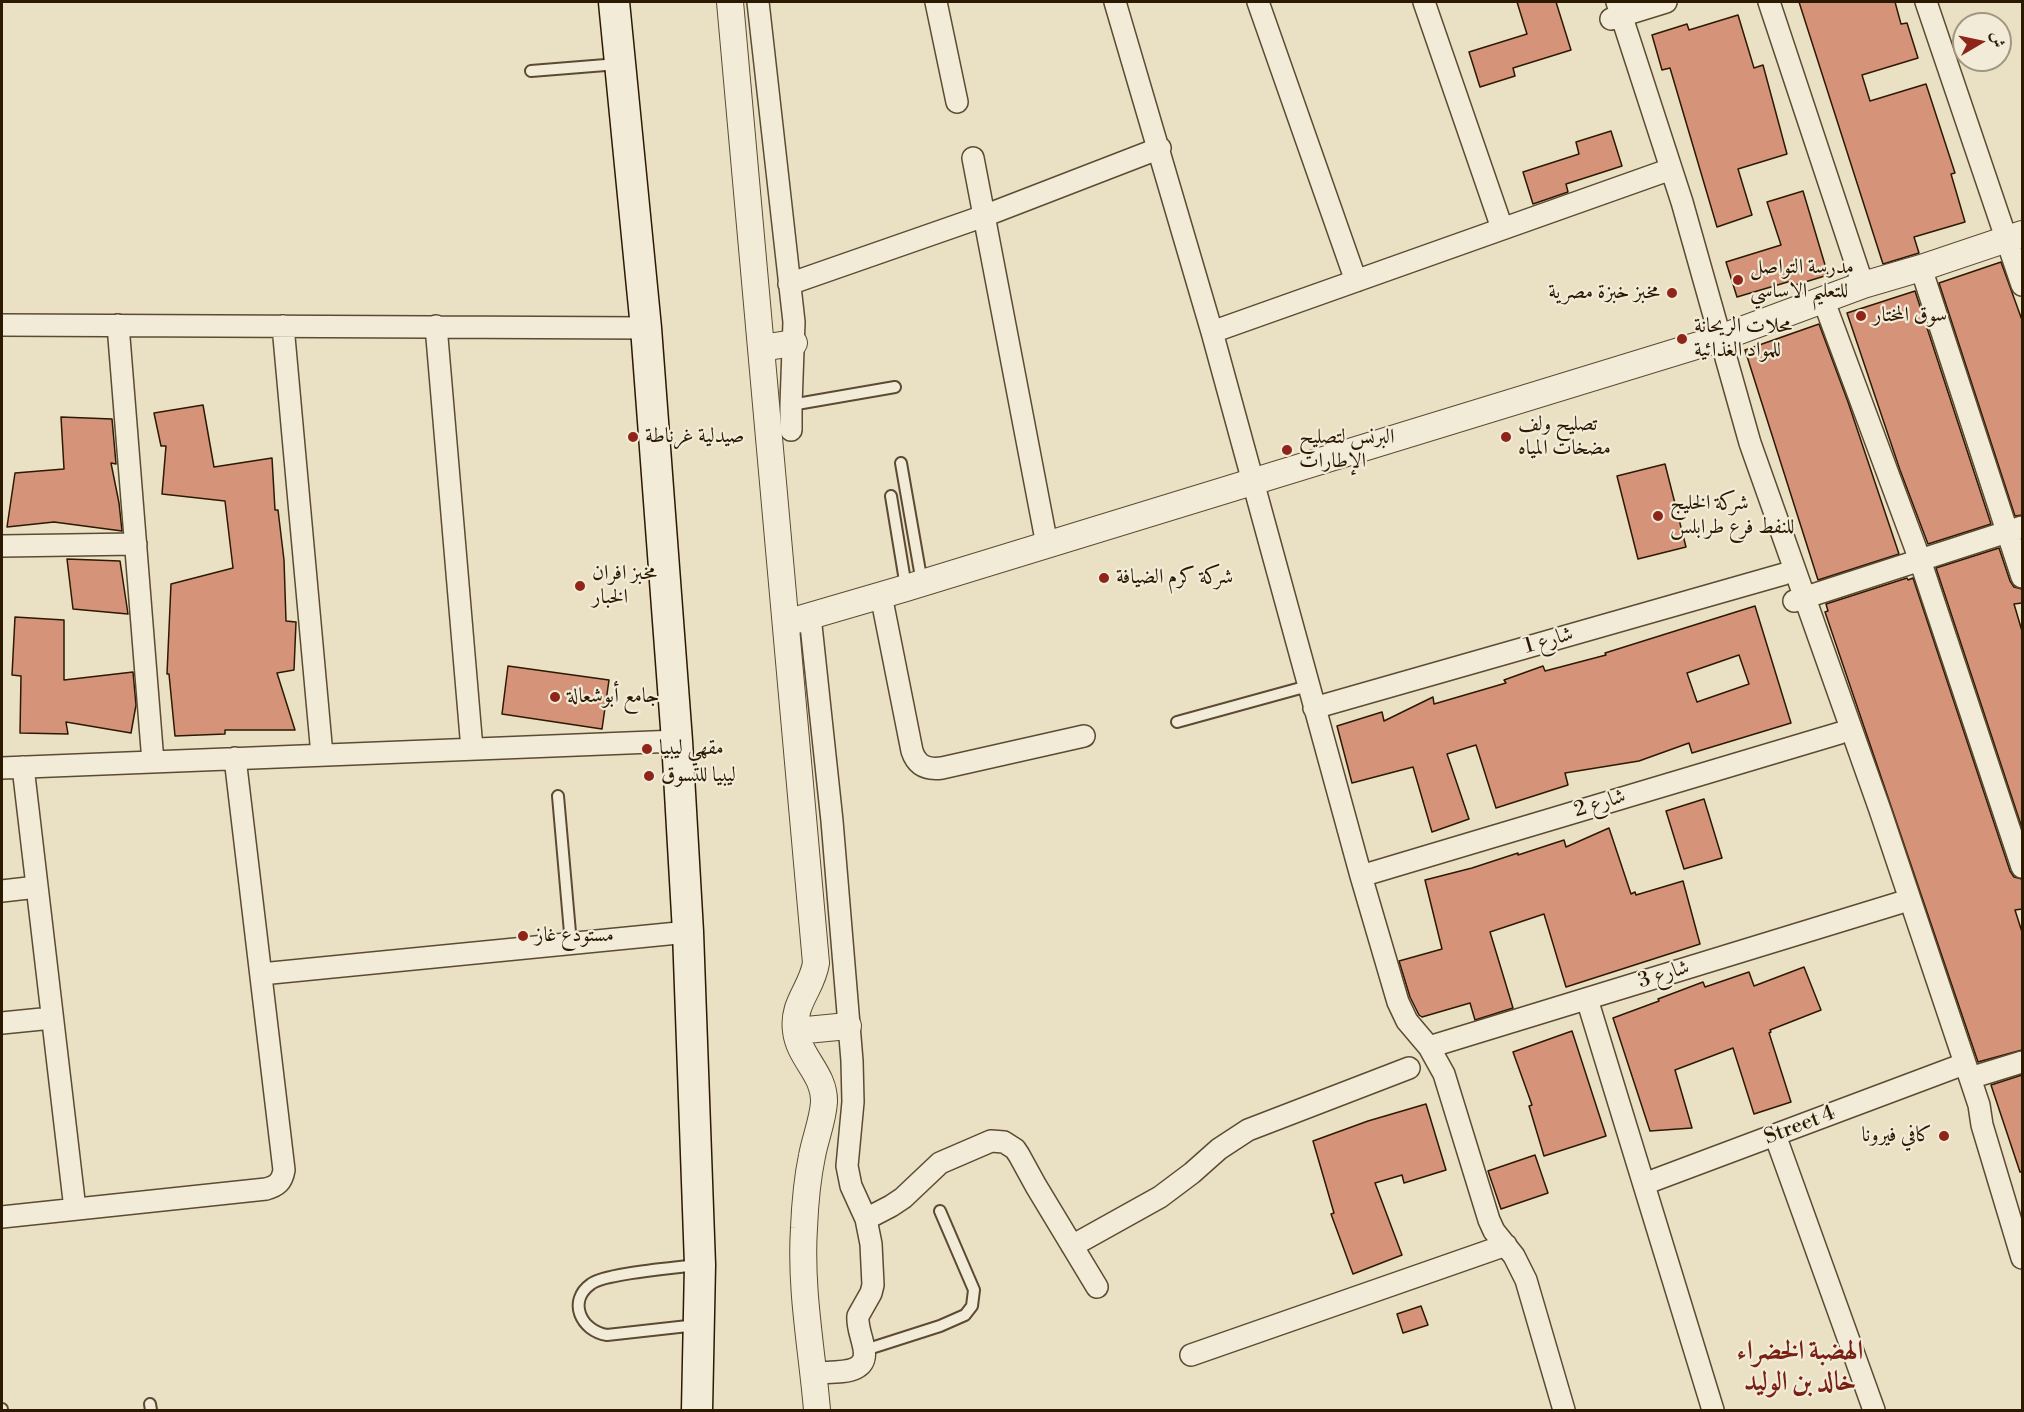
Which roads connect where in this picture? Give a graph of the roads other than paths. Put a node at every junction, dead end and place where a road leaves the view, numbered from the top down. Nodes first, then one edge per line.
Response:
1 (614, 2) edge
2 (730, 2) edge
3 (758, 2) edge
4 (936, 2) edge
5 (1115, 2) edge
6 (1258, 2) edge
7 (1424, 2) edge
8 (1666, 2) edge
9 (1769, 2) edge
10 (1926, 2) edge
11 (1614, 10) edge
12 (621, 64) junction
13 (531, 72) dead end
14 (957, 102) dead end
15 (1160, 148) junction
16 (973, 158) dead end
17 (1667, 171) junction
18 (984, 216) junction
19 (1502, 228) junction
20 (2015, 236) edge
21 (1921, 268) junction
22 (1356, 281) junction
23 (789, 284) junction
24 (1863, 285) junction
25 (2022, 285) edge
26 (1823, 299) junction
27 (118, 324) junction
28 (2, 325) edge
29 (283, 326) junction
30 (436, 326) junction
31 (646, 328) junction
32 (1212, 332) junction
33 (1716, 339) junction
34 (794, 343) junction
35 (761, 348) junction
36 (896, 387) dead end
37 (790, 405) junction
38 (791, 430) dead end
39 (902, 463) dead end
40 (1252, 481) junction
41 (891, 496) dead end
42 (2015, 529) edge
43 (136, 544) junction
44 (1047, 545) junction
45 (2, 546) edge
46 (1920, 560) junction
47 (1784, 574) junction
48 (2022, 577) edge
49 (914, 586) junction
50 (881, 596) junction
51 (1800, 599) junction
52 (798, 619) junction
53 (1308, 686) junction
54 (1314, 708) junction
55 (1177, 722) dead end
56 (1840, 733) junction
57 (1084, 736) dead end
58 (677, 741) junction
59 (472, 749) junction
60 (322, 755) junction
61 (235, 758) junction
62 (153, 762) junction
63 (23, 767) junction
64 (2, 768) edge
65 (558, 796) dead end
66 (2022, 867) edge
67 (1361, 876) junction
68 (37, 887) junction
69 (2, 891) edge
70 (1899, 903) junction
71 (688, 932) junction
72 (572, 944) junction
73 (261, 974) junction
74 (1587, 999) junction
75 (52, 1018) junction
76 (2, 1023) edge
77 (848, 1026) junction
78 (796, 1030) junction
79 (1429, 1047) junction
80 (2022, 1062) edge
81 (1410, 1068) dead end
82 (1963, 1072) junction
83 (1775, 1136) junction
84 (1644, 1184) junction
85 (75, 1209) junction
86 (940, 1210) dead end
87 (2, 1216) edge
88 (866, 1219) junction
89 (1506, 1245) junction
90 (1072, 1246) junction
91 (2022, 1258) edge
92 (700, 1265) junction
93 (1097, 1287) dead end
94 (700, 1324) junction
95 (865, 1350) junction
96 (1191, 1355) dead end
97 (814, 1373) junction
98 (697, 1410) edge
99 (817, 1410) edge
100 (1564, 1410) edge
101 (1713, 1410) edge
102 (1874, 1410) edge

1 - 12 main road
2 - 35 street
3 - 23 street
4 - 14 street
5 - 15 street
6 - 22 street
7 - 19 street
8 - 11 street
9 - 24 street
10 - 20 street
11 - 17 street
12 - 13 lane
12 - 31 main road
15 - 18 street
15 - 32 street
16 - 18 street
17 - 19 street
17 - 33 street
18 - 23 street
18 - 44 street
19 - 22 street
20 - 21 street
20 - 25 street
21 - 24 street
21 - 42 street
22 - 32 street
23 - 34 street
24 - 26 street
26 - 33 street
26 - 46 street
27 - 28 street
27 - 29 street
27 - 43 street
29 - 30 street
29 - 60 street
30 - 31 street
30 - 59 street
31 - 58 main road
32 - 40 street
33 - 40 street
33 - 47 street
33 - 51 street
34 - 35 street
34 - 37 street
35 - 52 street
36 - 37 lane
37 - 38 street
39 - 49 lane
40 - 44 street
40 - 53 street
41 - 49 lane
42 - 46 street
42 - 48 street
43 - 45 street
43 - 62 street
44 - 49 street
46 - 51 street
46 - 66 street
47 - 51 street
47 - 54 street, شارع 1
49 - 50 street
50 - 52 street
50 - 57 street
51 - 56 street
51 - 82 street
52 - 77 street
52 - 78 street
53 - 54 street
53 - 55 lane
54 - 67 street
56 - 67 street, شارع 2
56 - 70 street
58 - 59 street
58 - 71 main road
59 - 60 street
60 - 61 street
61 - 62 street
61 - 73 street
62 - 63 street
63 - 64 street
63 - 68 street
65 - 72 lane
67 - 79 street
68 - 69 street
68 - 75 street
70 - 74 street, شارع 3
70 - 82 street
71 - 72 street
71 - 92 main road
72 - 73 street
73 - 85 street
74 - 79 street, شارع 3
74 - 84 street
75 - 76 street
75 - 85 street
77 - 78 street
77 - 88 street
78 - 97 street
79 - 89 street
80 - 82 street, Street 4
81 - 90 street
82 - 83 street, Street 4
82 - 91 street
83 - 84 street, Street 4
83 - 102 street
84 - 101 street
85 - 87 street
86 - 95 lane
88 - 90 street
88 - 95 street
89 - 96 street
89 - 100 street
90 - 93 street
92 - 94 main road
92 - 94 lane
94 - 98 main road
95 - 97 street
97 - 99 street

